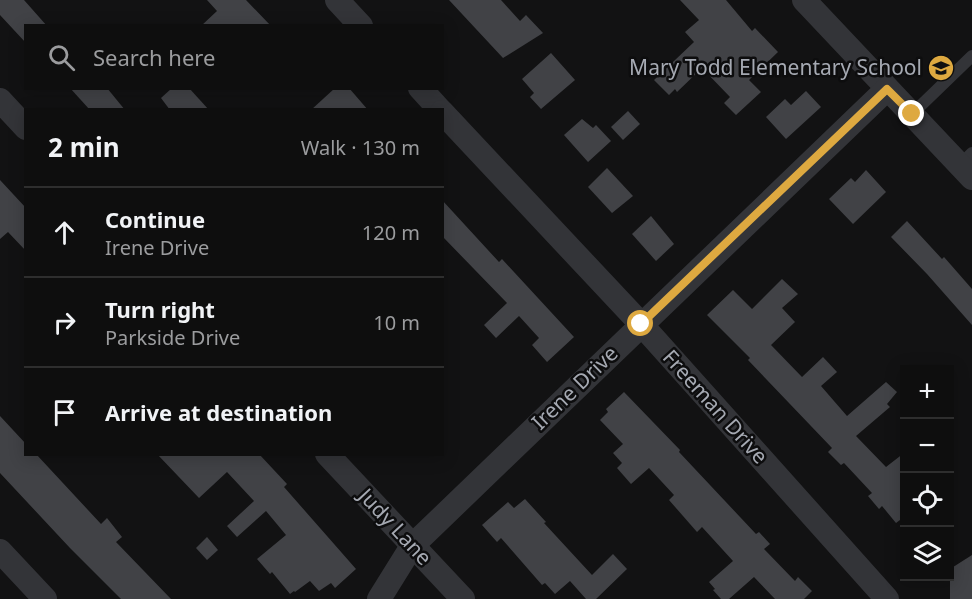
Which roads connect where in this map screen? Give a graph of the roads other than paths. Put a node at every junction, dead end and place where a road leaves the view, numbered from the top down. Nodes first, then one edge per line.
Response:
1 (338, 0) edge
2 (804, 0) edge
3 (359, 24) edge
4 (972, 57) edge
5 (887, 89) junction
6 (422, 90) edge
7 (0, 100) edge
8 (438, 108) edge
9 (444, 114) edge
10 (912, 114) junction
11 (24, 126) edge
12 (968, 165) edge
13 (641, 324) junction
14 (329, 456) edge
15 (412, 546) junction
16 (0, 551) edge
17 (45, 599) edge
18 (379, 599) edge
19 (463, 599) edge
20 (887, 599) edge

1 - 3 street
2 - 5 street
4 - 10 lane
5 - 10 street
5 - 13 street, Irene Drive
6 - 8 street, Freeman Drive
7 - 11 street
9 - 13 street, Freeman Drive
10 - 12 street
13 - 15 street, Irene Drive
13 - 20 street, Freeman Drive
14 - 15 street, Judy Lane
15 - 18 street, Irene Drive
15 - 19 street, Judy Lane
16 - 17 street

